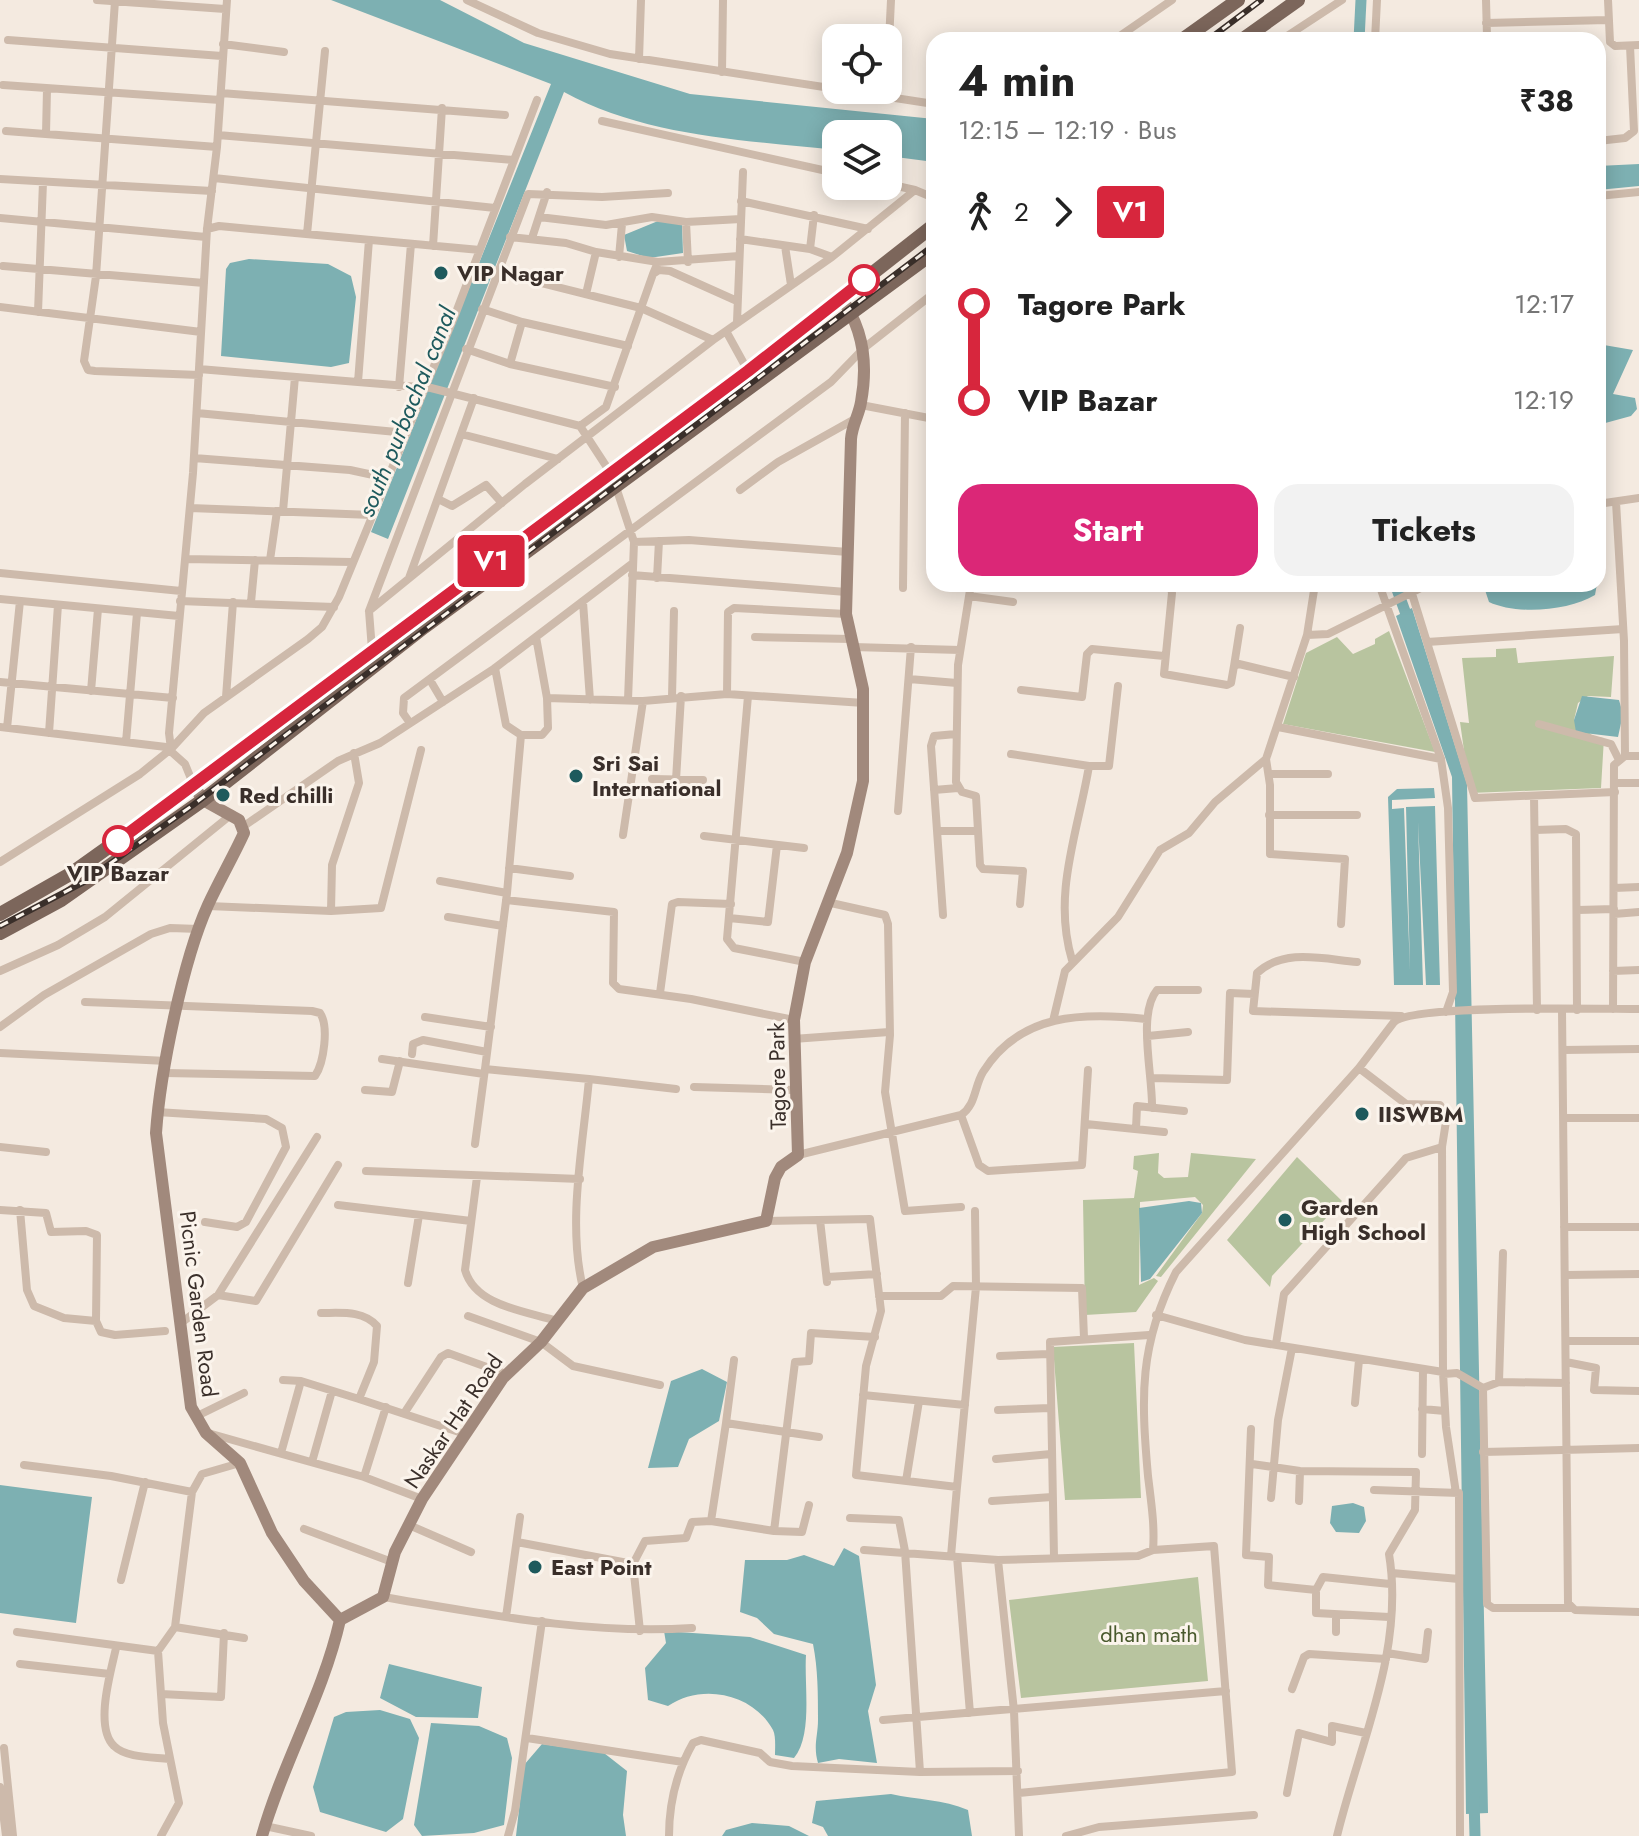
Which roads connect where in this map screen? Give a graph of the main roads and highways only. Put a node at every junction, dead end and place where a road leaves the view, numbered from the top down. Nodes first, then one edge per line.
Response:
1 (1238, 0) edge
2 (1298, 0) edge
3 (1193, 32) edge
4 (1253, 32) edge
5 (926, 231) edge
6 (926, 258) edge
7 (72, 873) junction
8 (79, 887) junction
9 (34, 906) junction
10 (0, 914) edge
11 (0, 933) edge

1 - 3 main road
2 - 4 main road
5 - 7 main road
6 - 8 main road
7 - 8 main road
7 - 9 main road
8 - 9 main road
9 - 10 main road
9 - 11 main road

